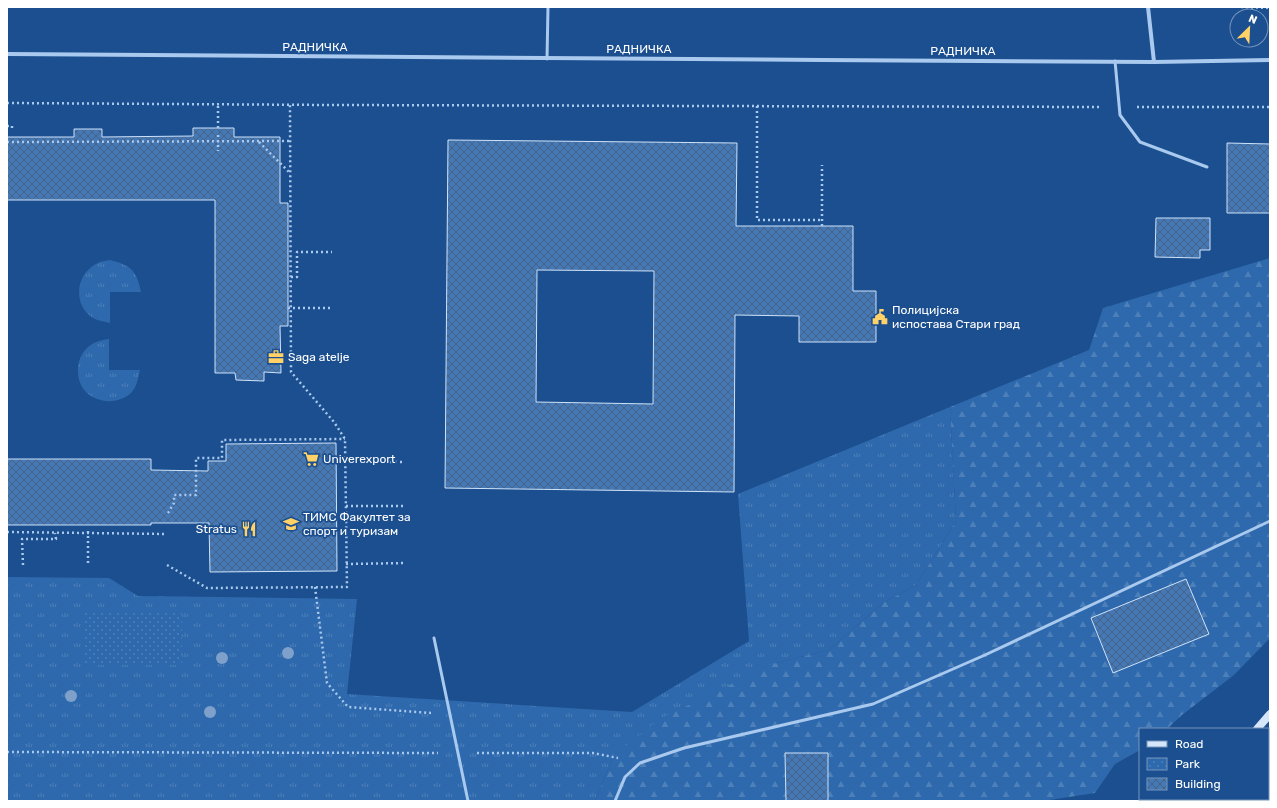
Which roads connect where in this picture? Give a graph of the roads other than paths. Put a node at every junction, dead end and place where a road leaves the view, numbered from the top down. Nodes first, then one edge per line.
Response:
1 (548, 7) edge
2 (1148, 7) edge
3 (7, 54) edge
4 (547, 59) junction
5 (1270, 60) edge
6 (1115, 61) junction
7 (1154, 62) junction
8 (1207, 167) dead end
9 (1270, 521) edge
10 (434, 638) dead end
11 (1270, 714) edge
12 (1258, 728) edge
13 (468, 801) edge
14 (615, 801) edge

1 - 4 lane
2 - 7 street
3 - 4 street, РАДНИЧКА
4 - 6 street, РАДНИЧКА
5 - 7 street, РАДНИЧКА
6 - 7 street, РАДНИЧКА
6 - 8 lane
9 - 14 lane
10 - 13 lane
11 - 12 main road

